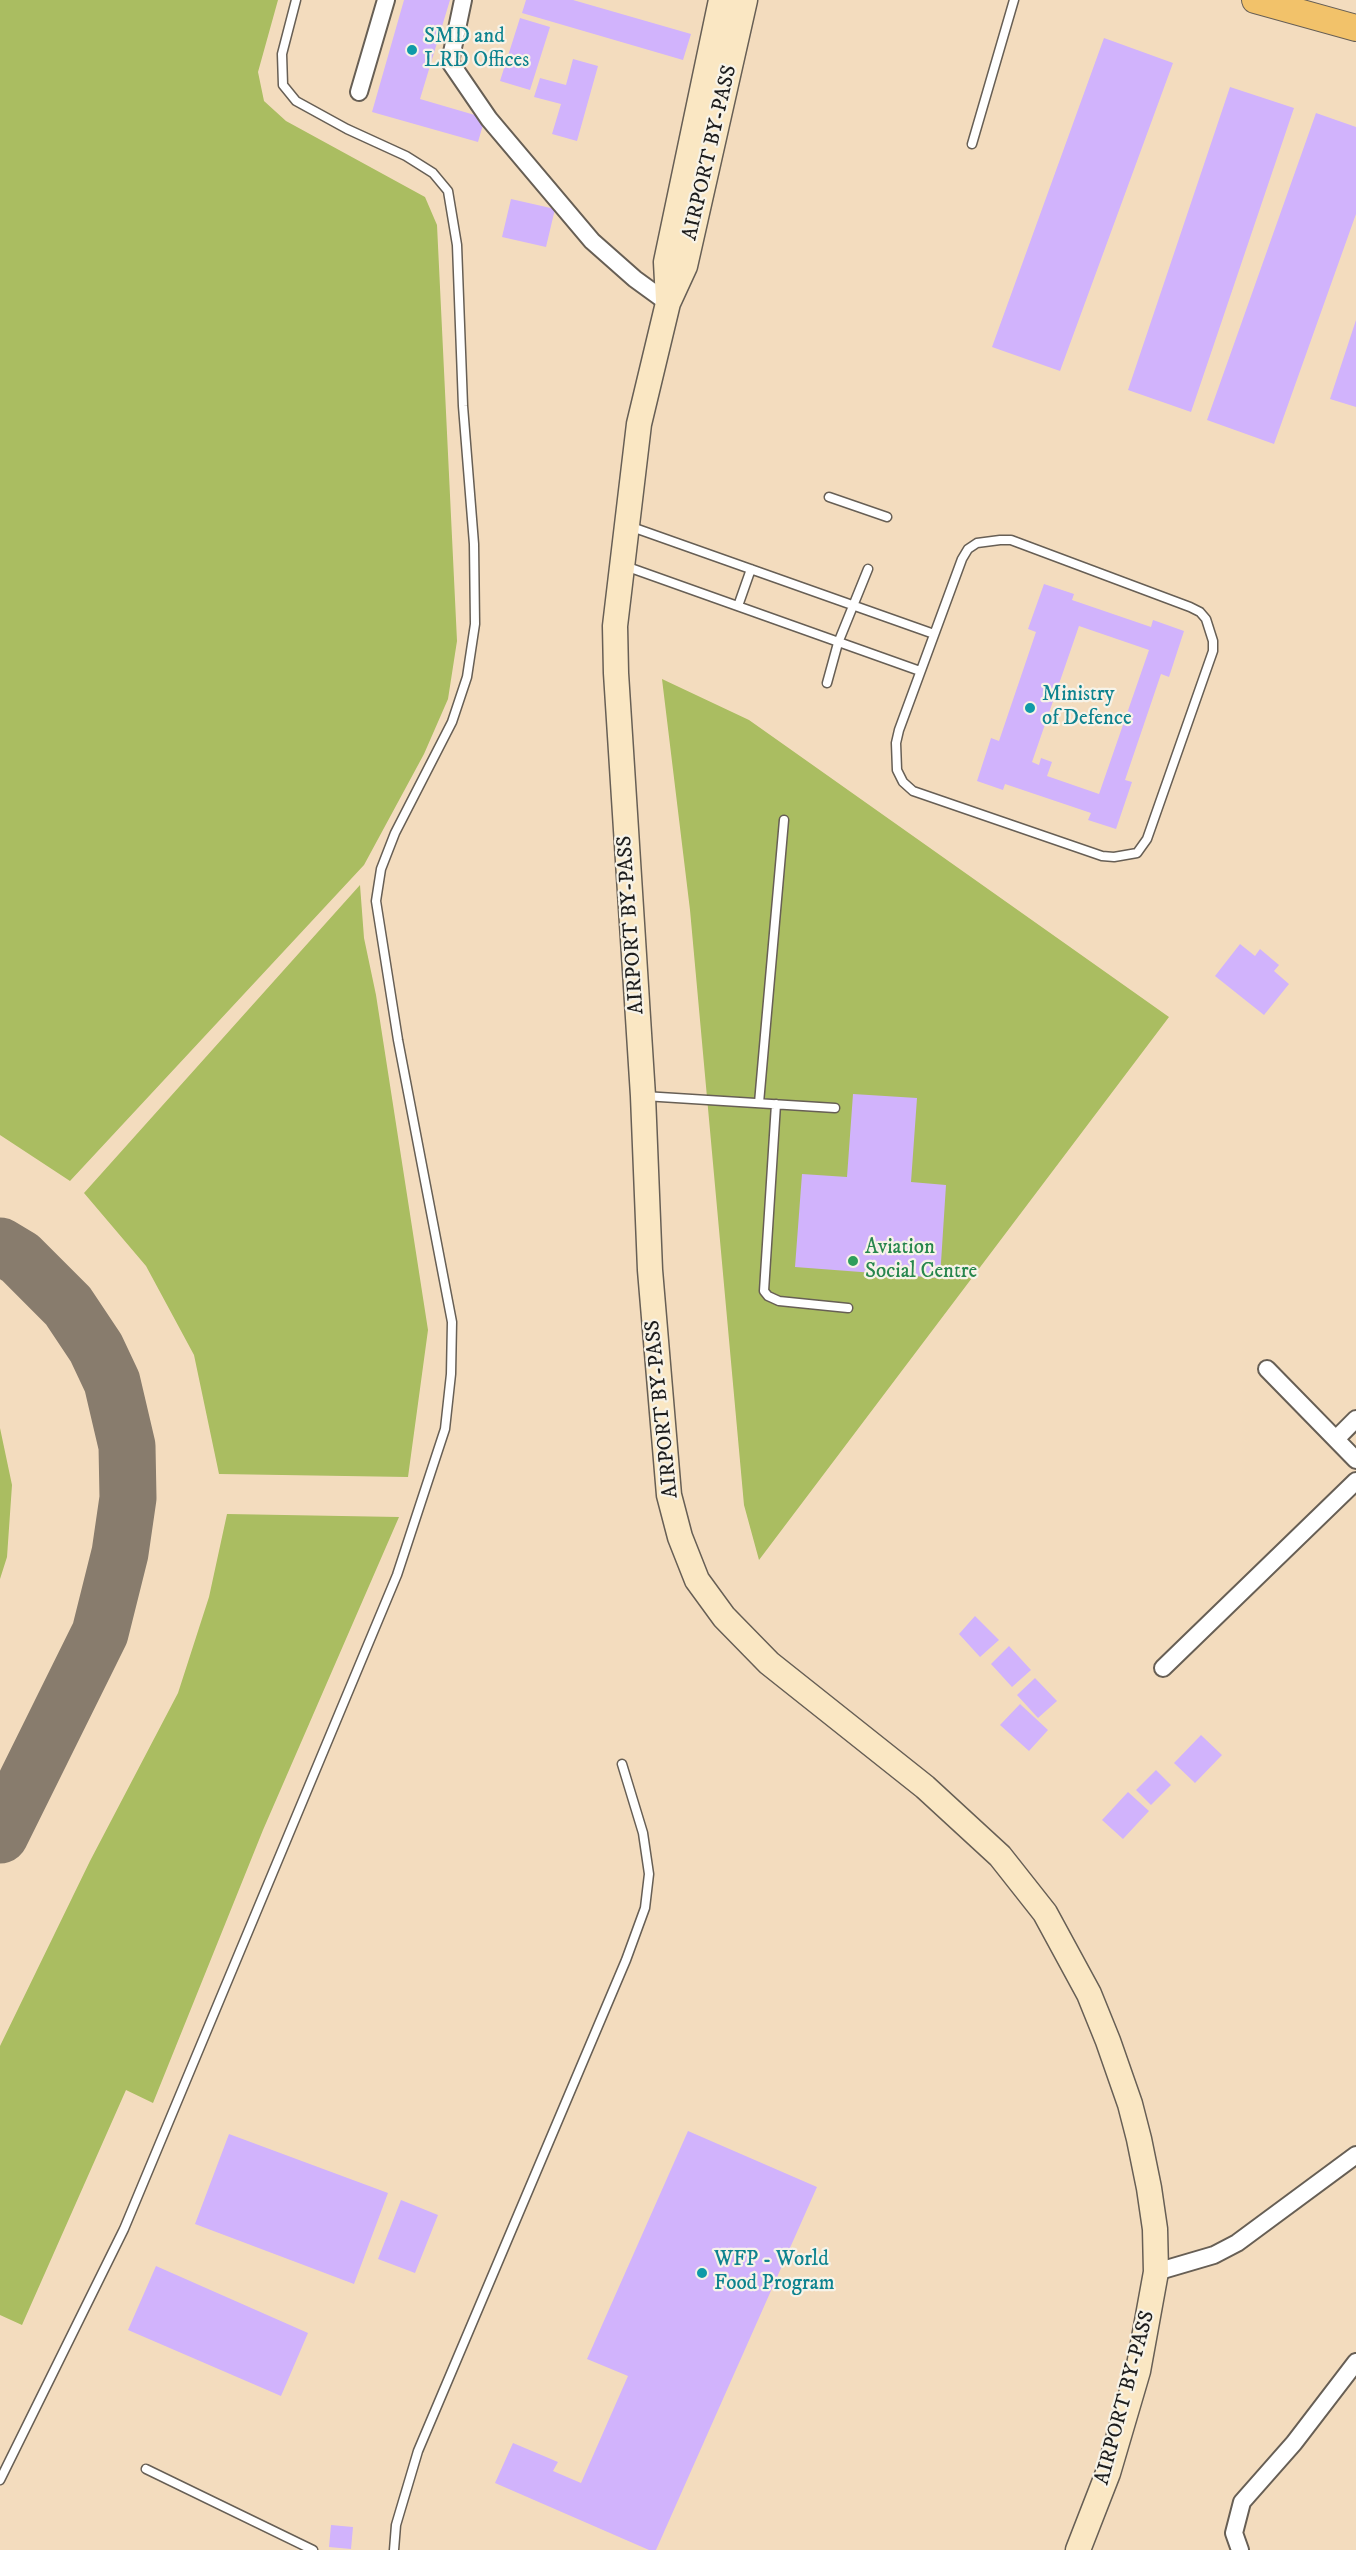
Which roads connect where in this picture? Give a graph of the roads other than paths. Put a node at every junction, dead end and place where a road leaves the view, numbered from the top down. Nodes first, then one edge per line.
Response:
1 (296, 0) edge
2 (386, 0) edge
3 (463, 0) edge
4 (721, 0) edge
5 (745, 0) edge
6 (1014, 0) edge
7 (1255, 0) edge
8 (1356, 28) edge
9 (359, 92) dead end
10 (972, 144) dead end
11 (668, 303) junction
12 (829, 497) dead end
13 (887, 517) dead end
14 (627, 525) junction
15 (622, 565) junction
16 (752, 569) junction
17 (868, 569) dead end
18 (853, 605) junction
19 (738, 606) junction
20 (934, 634) junction
21 (838, 643) junction
22 (921, 671) junction
23 (827, 683) dead end
24 (784, 820) dead end
25 (643, 1096) junction
26 (759, 1103) junction
27 (776, 1104) junction
28 (836, 1108) dead end
29 (848, 1308) dead end
30 (1267, 1369) dead end
31 (1356, 1419) edge
32 (1337, 1438) junction
33 (1356, 1460) edge
34 (1356, 1480) edge
35 (1163, 1668) dead end
36 (622, 1764) dead end
37 (1356, 2155) edge
38 (1156, 2272) junction
39 (1356, 2362) edge
40 (146, 2469) dead end
41 (0, 2480) edge
42 (312, 2550) edge
43 (394, 2550) edge
44 (1078, 2550) edge
45 (1240, 2550) edge

1 - 41 lane
2 - 9 street
3 - 11 street
4 - 11 main road, AIRPORT BY-PASS
5 - 11 main road, AIRPORT BY-PASS
6 - 10 lane
7 - 8 main road
11 - 14 main road, AIRPORT BY-PASS
12 - 13 lane
14 - 15 main road, AIRPORT BY-PASS
14 - 16 lane
15 - 19 lane
15 - 25 main road, AIRPORT BY-PASS
16 - 18 lane
16 - 19 lane
17 - 18 lane
18 - 20 lane
18 - 21 lane
19 - 21 lane
20 - 22 lane
20 - 22 lane
21 - 22 lane
21 - 23 lane
24 - 26 lane
25 - 26 lane
25 - 38 main road, AIRPORT BY-PASS
26 - 27 lane
27 - 28 lane
27 - 29 lane
30 - 32 street
31 - 32 street
32 - 33 street
34 - 35 street
36 - 43 lane
37 - 38 street
38 - 44 main road, AIRPORT BY-PASS
39 - 45 street
40 - 42 lane

